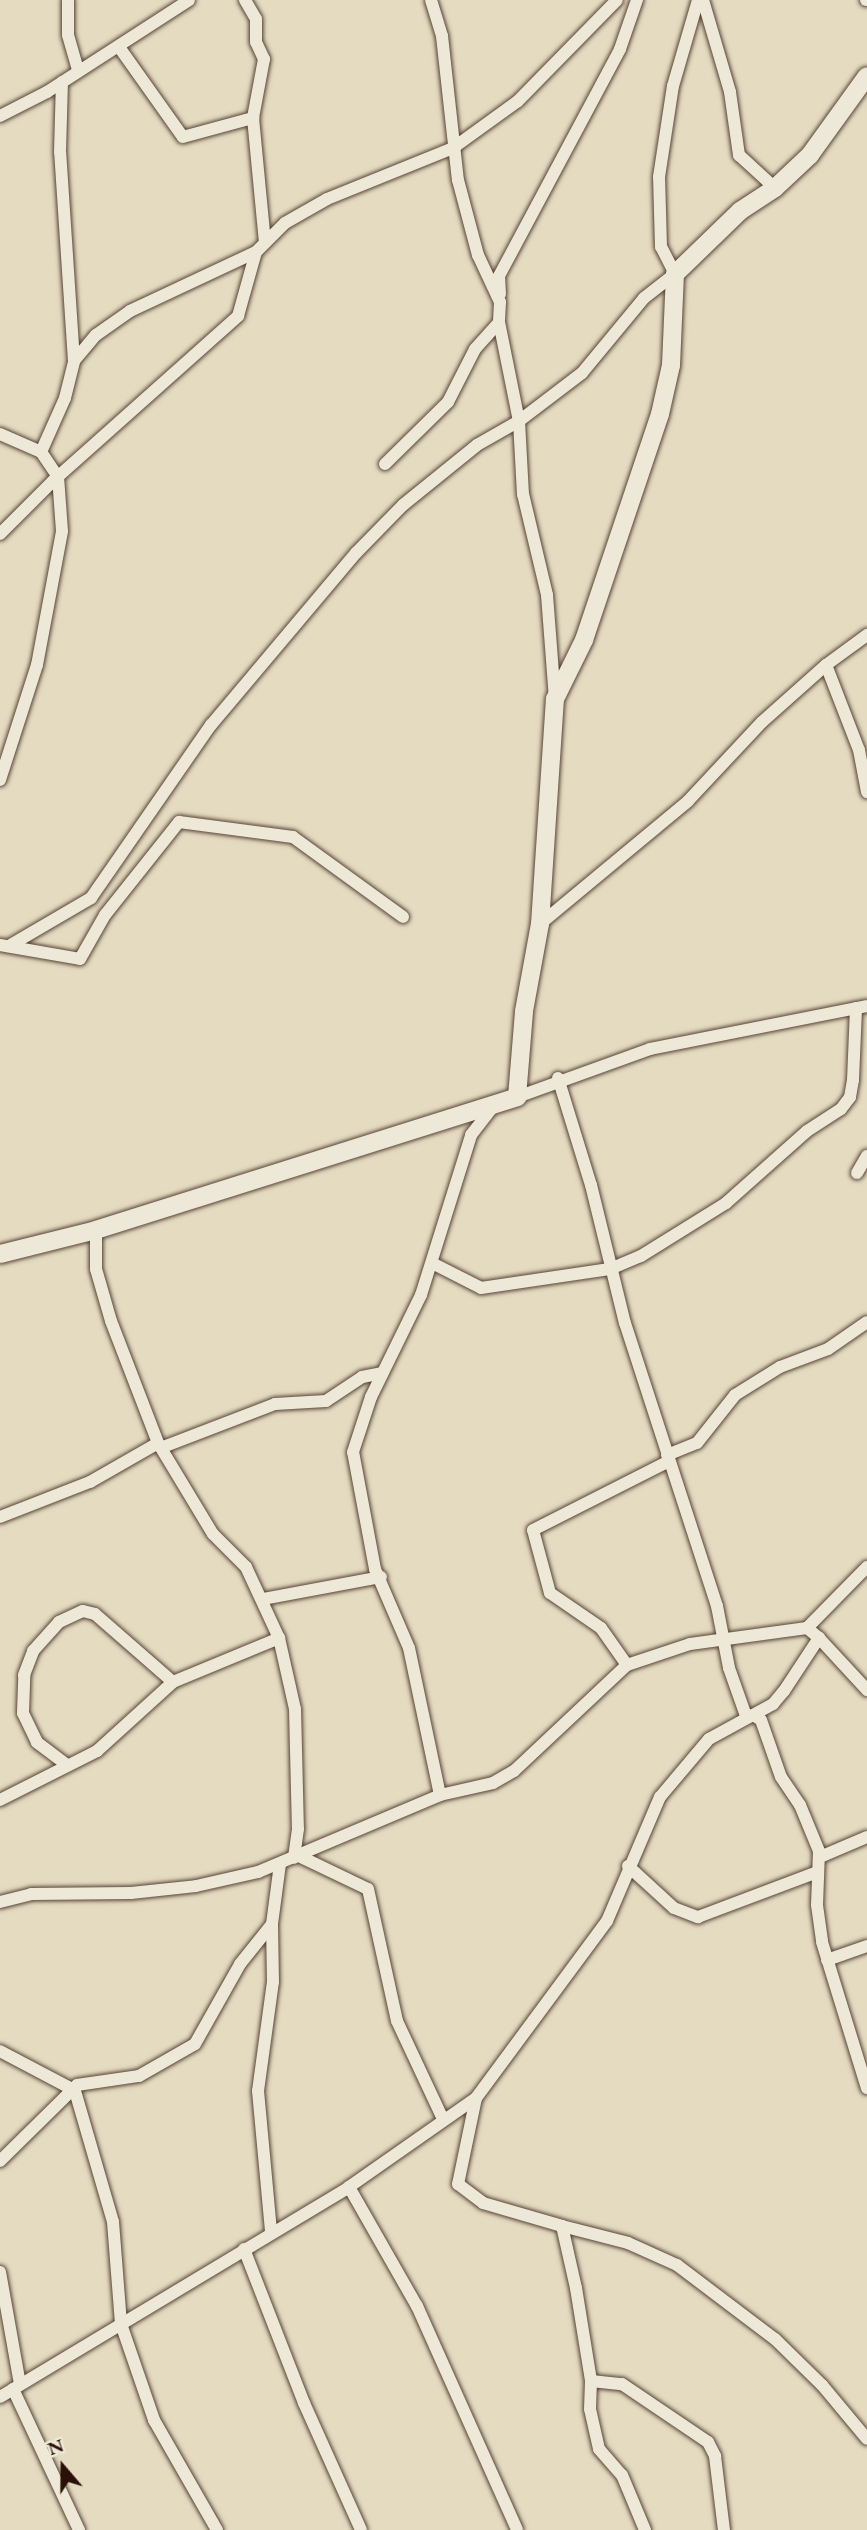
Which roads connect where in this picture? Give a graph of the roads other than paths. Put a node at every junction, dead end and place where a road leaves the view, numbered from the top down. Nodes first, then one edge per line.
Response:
1 (68, 0) edge
2 (189, 0) edge
3 (245, 0) edge
4 (431, 0) edge
5 (618, 0) edge
6 (636, 0) edge
7 (701, 0) edge
8 (119, 47) junction
9 (78, 71) junction
10 (867, 76) edge
11 (62, 82) junction
12 (0, 116) edge
13 (253, 118) junction
14 (453, 148) junction
15 (775, 188) junction
16 (260, 247) junction
17 (675, 274) junction
18 (500, 302) junction
19 (499, 322) junction
20 (74, 361) junction
21 (519, 422) junction
22 (0, 435) edge
23 (41, 452) junction
24 (385, 464) dead end
25 (58, 477) junction
26 (0, 534) edge
27 (867, 635) edge
28 (826, 665) junction
29 (555, 699) junction
30 (0, 780) edge
31 (867, 792) edge
32 (403, 917) dead end
33 (540, 924) junction
34 (5, 946) edge
35 (861, 1007) edge
36 (558, 1078) junction
37 (517, 1097) junction
38 (493, 1107) junction
39 (867, 1156) edge
40 (857, 1173) dead end
41 (96, 1230) junction
42 (0, 1254) edge
43 (432, 1263) junction
44 (610, 1269) junction
45 (867, 1322) edge
46 (383, 1373) junction
47 (161, 1445) junction
48 (668, 1458) junction
49 (0, 1517) edge
50 (867, 1567) edge
51 (381, 1577) junction
52 (263, 1599) junction
53 (807, 1628) junction
54 (724, 1638) junction
55 (819, 1638) junction
56 (279, 1639) junction
57 (627, 1665) junction
58 (173, 1682) junction
59 (867, 1690) edge
60 (749, 1716) junction
61 (67, 1765) junction
62 (440, 1795) junction
63 (0, 1800) edge
64 (867, 1838) edge
65 (296, 1857) junction
66 (820, 1857) junction
67 (279, 1864) junction
68 (628, 1866) junction
69 (818, 1872) junction
70 (0, 1902) edge
71 (272, 1924) junction
72 (867, 1946) edge
73 (827, 1960) junction
74 (0, 2051) edge
75 (867, 2088) edge
76 (73, 2090) junction
77 (476, 2098) junction
78 (443, 2119) junction
79 (0, 2161) edge
80 (349, 2187) junction
81 (562, 2226) junction
82 (271, 2231) junction
83 (244, 2249) junction
84 (0, 2272) edge
85 (121, 2324) junction
86 (591, 2381) junction
87 (17, 2387) junction
88 (0, 2397) edge
89 (867, 2439) edge
90 (79, 2530) edge
91 (217, 2530) edge
92 (361, 2530) edge
93 (517, 2530) edge
94 (645, 2530) edge
95 (724, 2530) edge

1 - 9 street
2 - 8 street
3 - 13 street
4 - 14 street
5 - 14 street
6 - 18 street
7 - 15 street
7 - 17 street
8 - 9 street
8 - 13 street
9 - 11 street
10 - 15 main road
11 - 12 street
11 - 20 street
13 - 16 street
14 - 16 street
14 - 18 street
15 - 17 main road
16 - 20 street
16 - 25 street
17 - 21 street
17 - 29 main road
18 - 19 street
19 - 21 street
19 - 24 street
20 - 23 street
21 - 29 street
21 - 34 street
22 - 23 street
23 - 25 street
25 - 26 street
25 - 30 street
27 - 28 street
28 - 31 street
28 - 33 street
29 - 33 main road
32 - 34 street
33 - 37 main road
35 - 36 street
35 - 44 street
36 - 37 street
36 - 44 street
37 - 38 main road
38 - 41 main road
38 - 43 street
39 - 40 street
41 - 42 main road
41 - 47 street
43 - 44 street
43 - 46 street
44 - 48 street
45 - 48 street
46 - 47 street
46 - 51 street
47 - 49 street
47 - 52 street
48 - 54 street
48 - 57 street
50 - 53 street
51 - 52 street
51 - 62 street
52 - 56 street
53 - 54 street
53 - 55 street
54 - 57 street
54 - 60 street
55 - 59 street
55 - 60 street
56 - 58 street
56 - 65 street
57 - 62 street
58 - 61 street
58 - 61 street
60 - 66 street
60 - 68 street
61 - 63 street
62 - 65 street
64 - 66 street
65 - 67 street
65 - 78 street
66 - 69 street
67 - 70 street
67 - 71 street
68 - 69 street
68 - 77 street
69 - 73 street
71 - 76 street
71 - 82 street
72 - 73 street
73 - 75 street
74 - 76 street
76 - 79 street
76 - 85 street
77 - 78 street
77 - 81 street
78 - 80 street
80 - 82 street
80 - 93 street
81 - 86 street
81 - 89 street
82 - 83 street
83 - 85 street
83 - 92 street
84 - 87 street
85 - 87 street
85 - 91 street
86 - 94 street
86 - 95 street
87 - 88 street
87 - 90 street

